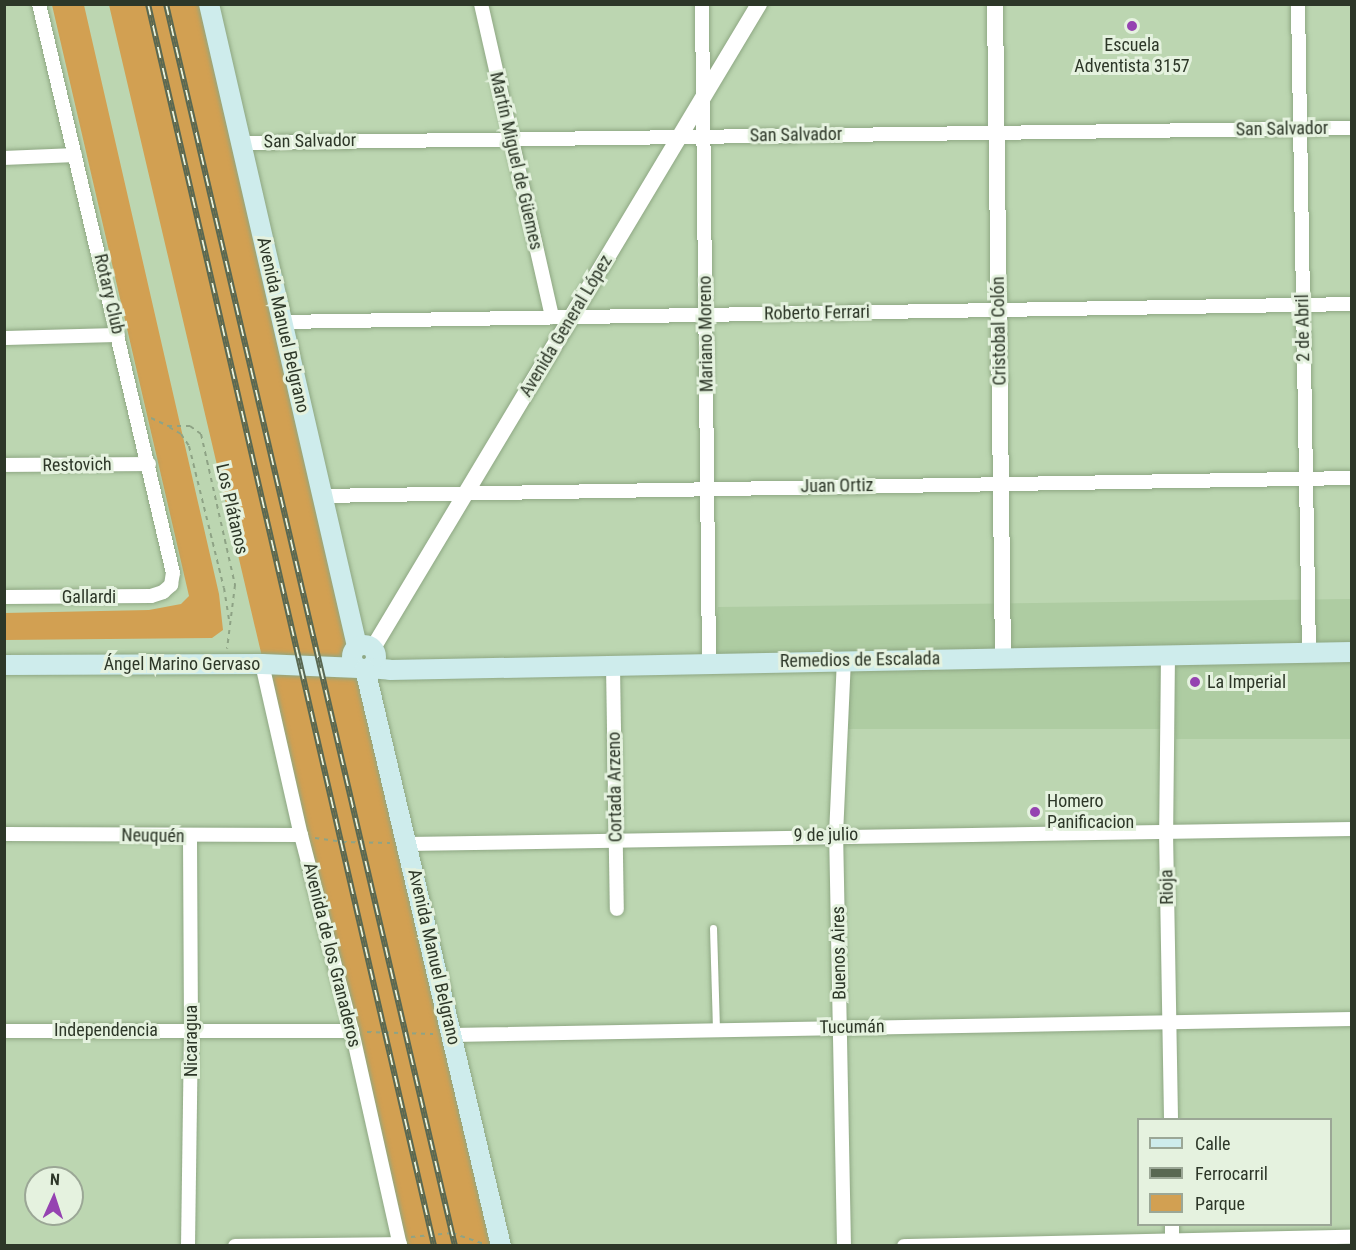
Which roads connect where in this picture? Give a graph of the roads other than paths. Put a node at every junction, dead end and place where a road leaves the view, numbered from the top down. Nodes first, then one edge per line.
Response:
1 (39, 4) edge
2 (209, 4) edge
3 (481, 4) edge
4 (702, 4) edge
5 (759, 4) edge
6 (995, 4) edge
7 (1298, 4) edge
8 (703, 99) junction
9 (1352, 128) edge
10 (1300, 129) junction
11 (997, 132) junction
12 (679, 136) junction
13 (704, 136) junction
14 (511, 138) junction
15 (241, 142) junction
16 (75, 154) junction
17 (4, 158) edge
18 (1352, 304) edge
19 (1303, 305) junction
20 (998, 310) junction
21 (706, 315) junction
22 (552, 317) junction
23 (571, 317) junction
24 (282, 322) junction
25 (118, 335) junction
26 (4, 338) edge
27 (149, 464) junction
28 (4, 465) edge
29 (1306, 478) junction
30 (1352, 478) edge
31 (1000, 484) junction
32 (707, 488) junction
33 (465, 492) junction
34 (322, 496) junction
35 (171, 585) joint
36 (4, 597) edge
37 (365, 647) junction
38 (1309, 652) junction
39 (1352, 652) edge
40 (1168, 654) junction
41 (1003, 657) junction
42 (844, 661) junction
43 (262, 664) junction
44 (709, 664) junction
45 (4, 665) edge
46 (614, 666) junction
47 (364, 669) junction
48 (1352, 829) edge
49 (1166, 831) junction
50 (4, 834) edge
51 (301, 835) junction
52 (836, 835) junction
53 (190, 836) junction
54 (616, 841) junction
55 (408, 844) junction
56 (617, 909) dead end
57 (713, 928) dead end
58 (1352, 1019) edge
59 (1170, 1021) junction
60 (840, 1027) junction
61 (716, 1029) junction
62 (4, 1030) edge
63 (191, 1030) junction
64 (352, 1031) junction
65 (452, 1035) junction
66 (1171, 1118) edge
67 (1172, 1236) edge
68 (1352, 1237) edge
69 (399, 1242) edge
70 (188, 1245) edge
71 (235, 1245) edge
72 (501, 1245) edge
73 (844, 1245) edge
74 (904, 1245) edge

1 - 16 street, Rotary Club
2 - 15 main road, Avenida Manuel Belgrano
3 - 14 street, Martín Miguel de Güemes
4 - 8 street, Mariano Moreno
5 - 8 street, Avenida General López
6 - 11 street, Cristobal Colón
7 - 10 street, 2 de Abril
8 - 12 street, Avenida General López
8 - 13 street, Mariano Moreno
9 - 10 street, San Salvador
10 - 11 street, San Salvador
10 - 19 street, 2 de Abril
11 - 13 street, San Salvador
11 - 20 street, Cristobal Colón
12 - 13 street, San Salvador
12 - 14 street, San Salvador
12 - 23 street, Avenida General López
13 - 21 street, Mariano Moreno
14 - 15 street, San Salvador
14 - 22 street, Martín Miguel de Güemes
15 - 24 main road, Avenida Manuel Belgrano
16 - 17 street
16 - 25 street, Rotary Club
18 - 19 street, Roberto Ferrari
19 - 20 street, Roberto Ferrari
19 - 29 street, 2 de Abril
20 - 21 street, Roberto Ferrari
20 - 31 street, Cristobal Colón
21 - 23 street, Roberto Ferrari
21 - 32 street, Mariano Moreno
22 - 23 street, Roberto Ferrari
22 - 24 street, Roberto Ferrari
23 - 33 street, Avenida General López
24 - 34 main road, Avenida Manuel Belgrano
25 - 26 street
25 - 27 street, Rotary Club
27 - 28 street, Restovich
27 - 35 street, Rotary Club
29 - 30 street, Juan Ortiz
29 - 31 street, Juan Ortiz
29 - 38 street, 2 de Abril
31 - 32 street, Juan Ortiz
31 - 41 street, Cristobal Colón
32 - 33 street, Juan Ortiz
32 - 44 street, Mariano Moreno
33 - 34 street, Juan Ortiz
33 - 37 street, Avenida General López
34 - 37 main road, Avenida Manuel Belgrano
35 - 36 street, Gallardi
37 - 47 main road, Avenida Manuel Belgrano
38 - 39 main road, Remedios de Escalada
38 - 40 main road, Remedios de Escalada
40 - 41 main road, Remedios de Escalada
40 - 49 street, Rioja
41 - 42 main road, Remedios de Escalada
42 - 44 main road, Remedios de Escalada
42 - 52 street, Buenos Aires
43 - 45 main road, Ángel Marino Gervaso
43 - 47 main road, Ángel Marino Gervaso
43 - 51 street, Avenida de los Granaderos
44 - 46 main road, Remedios de Escalada
46 - 47 main road, Remedios de Escalada
46 - 54 street, Cortada Arzeno
47 - 55 main road, Avenida Manuel Belgrano
48 - 49 street, 9 de julio
49 - 52 street, 9 de julio
49 - 59 street, Rioja
50 - 53 street, Neuquén
51 - 53 street, Neuquén
51 - 64 street, Avenida de los Granaderos
52 - 54 street, 9 de julio
52 - 60 street, Buenos Aires
53 - 63 street, Nicaragua
54 - 55 street, 9 de julio
54 - 56 street, Cortada Arzeno
55 - 65 main road, Avenida Manuel Belgrano
57 - 61 lane
58 - 59 street, Tucumán
59 - 60 street, Tucumán
59 - 66 street, Rioja
60 - 61 street, Tucumán
60 - 73 street, Buenos Aires
61 - 65 street, Tucumán
62 - 63 street, Independencia
63 - 64 street, Independencia
63 - 70 street, Nicaragua
64 - 69 street, Avenida de los Granaderos
65 - 72 main road, Avenida Manuel Belgrano
67 - 68 street
67 - 74 street
69 - 71 street

